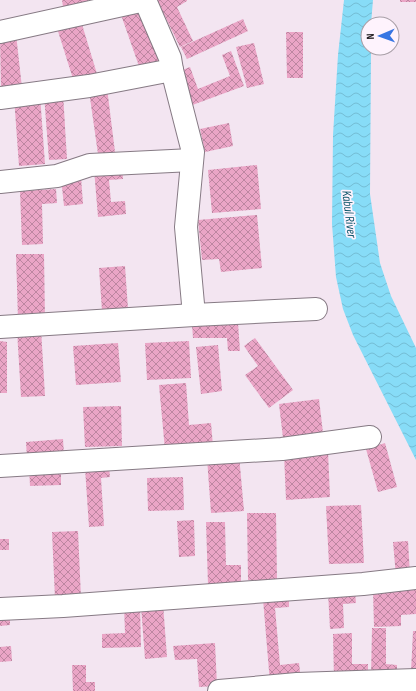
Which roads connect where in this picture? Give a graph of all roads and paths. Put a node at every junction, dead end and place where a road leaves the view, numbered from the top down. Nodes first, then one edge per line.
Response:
1 (145, 0) edge
2 (0, 32) edge
3 (172, 70) junction
4 (0, 98) edge
5 (192, 160) junction
6 (0, 182) edge
7 (316, 309) dead end
8 (194, 315) junction
9 (0, 327) edge
10 (370, 437) dead end
11 (0, 466) edge
12 (416, 578) edge
13 (0, 609) edge
14 (416, 680) edge
15 (296, 688) edge
16 (219, 691) edge

1 - 2 street
1 - 3 street
3 - 4 street
3 - 5 street
5 - 6 street
5 - 8 street
7 - 8 street
8 - 9 street
10 - 11 street
12 - 13 street
14 - 15 street
15 - 16 street

